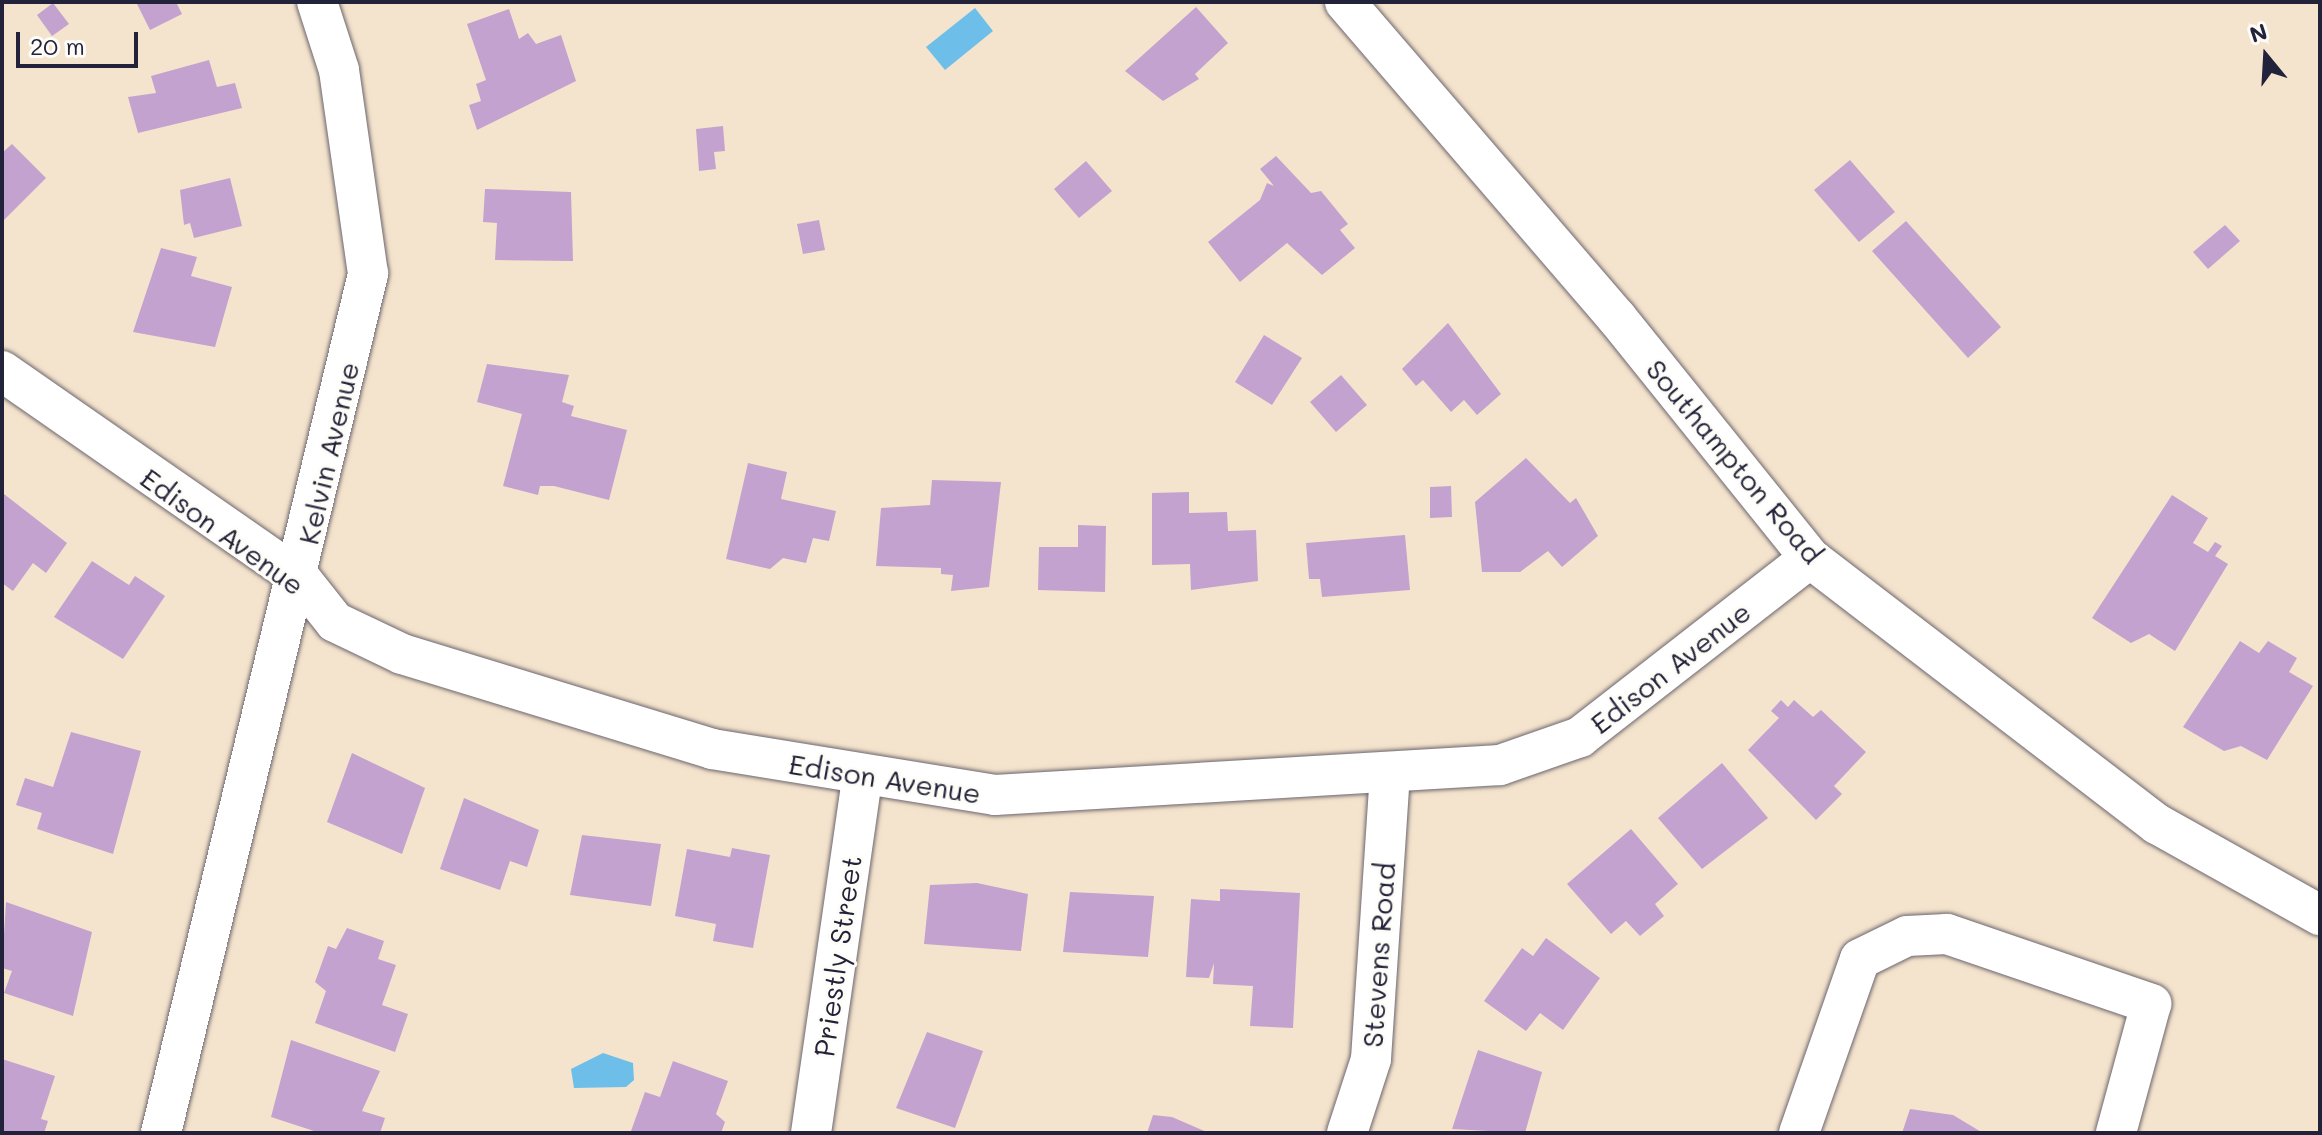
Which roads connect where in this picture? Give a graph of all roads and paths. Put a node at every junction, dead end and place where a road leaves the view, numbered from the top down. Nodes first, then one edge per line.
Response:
1 (317, 2) edge
2 (1345, 2) edge
3 (2, 371) edge
4 (1810, 558) junction
5 (300, 578) junction
6 (1390, 773) junction
7 (862, 778) junction
8 (2320, 915) edge
9 (161, 1133) edge
10 (811, 1133) edge
11 (1347, 1133) edge
12 (1799, 1133) edge
13 (2116, 1133) edge

1 - 5 street, Kelvin Avenue
2 - 4 street, Southampton Road
3 - 5 street, Edison Avenue
4 - 6 street, Edison Avenue
4 - 8 street, Southampton Road
5 - 7 street, Edison Avenue
5 - 9 street, Kelvin Avenue
6 - 7 street, Edison Avenue
6 - 11 street, Stevens Road
7 - 10 street, Priestly Street
12 - 13 street

